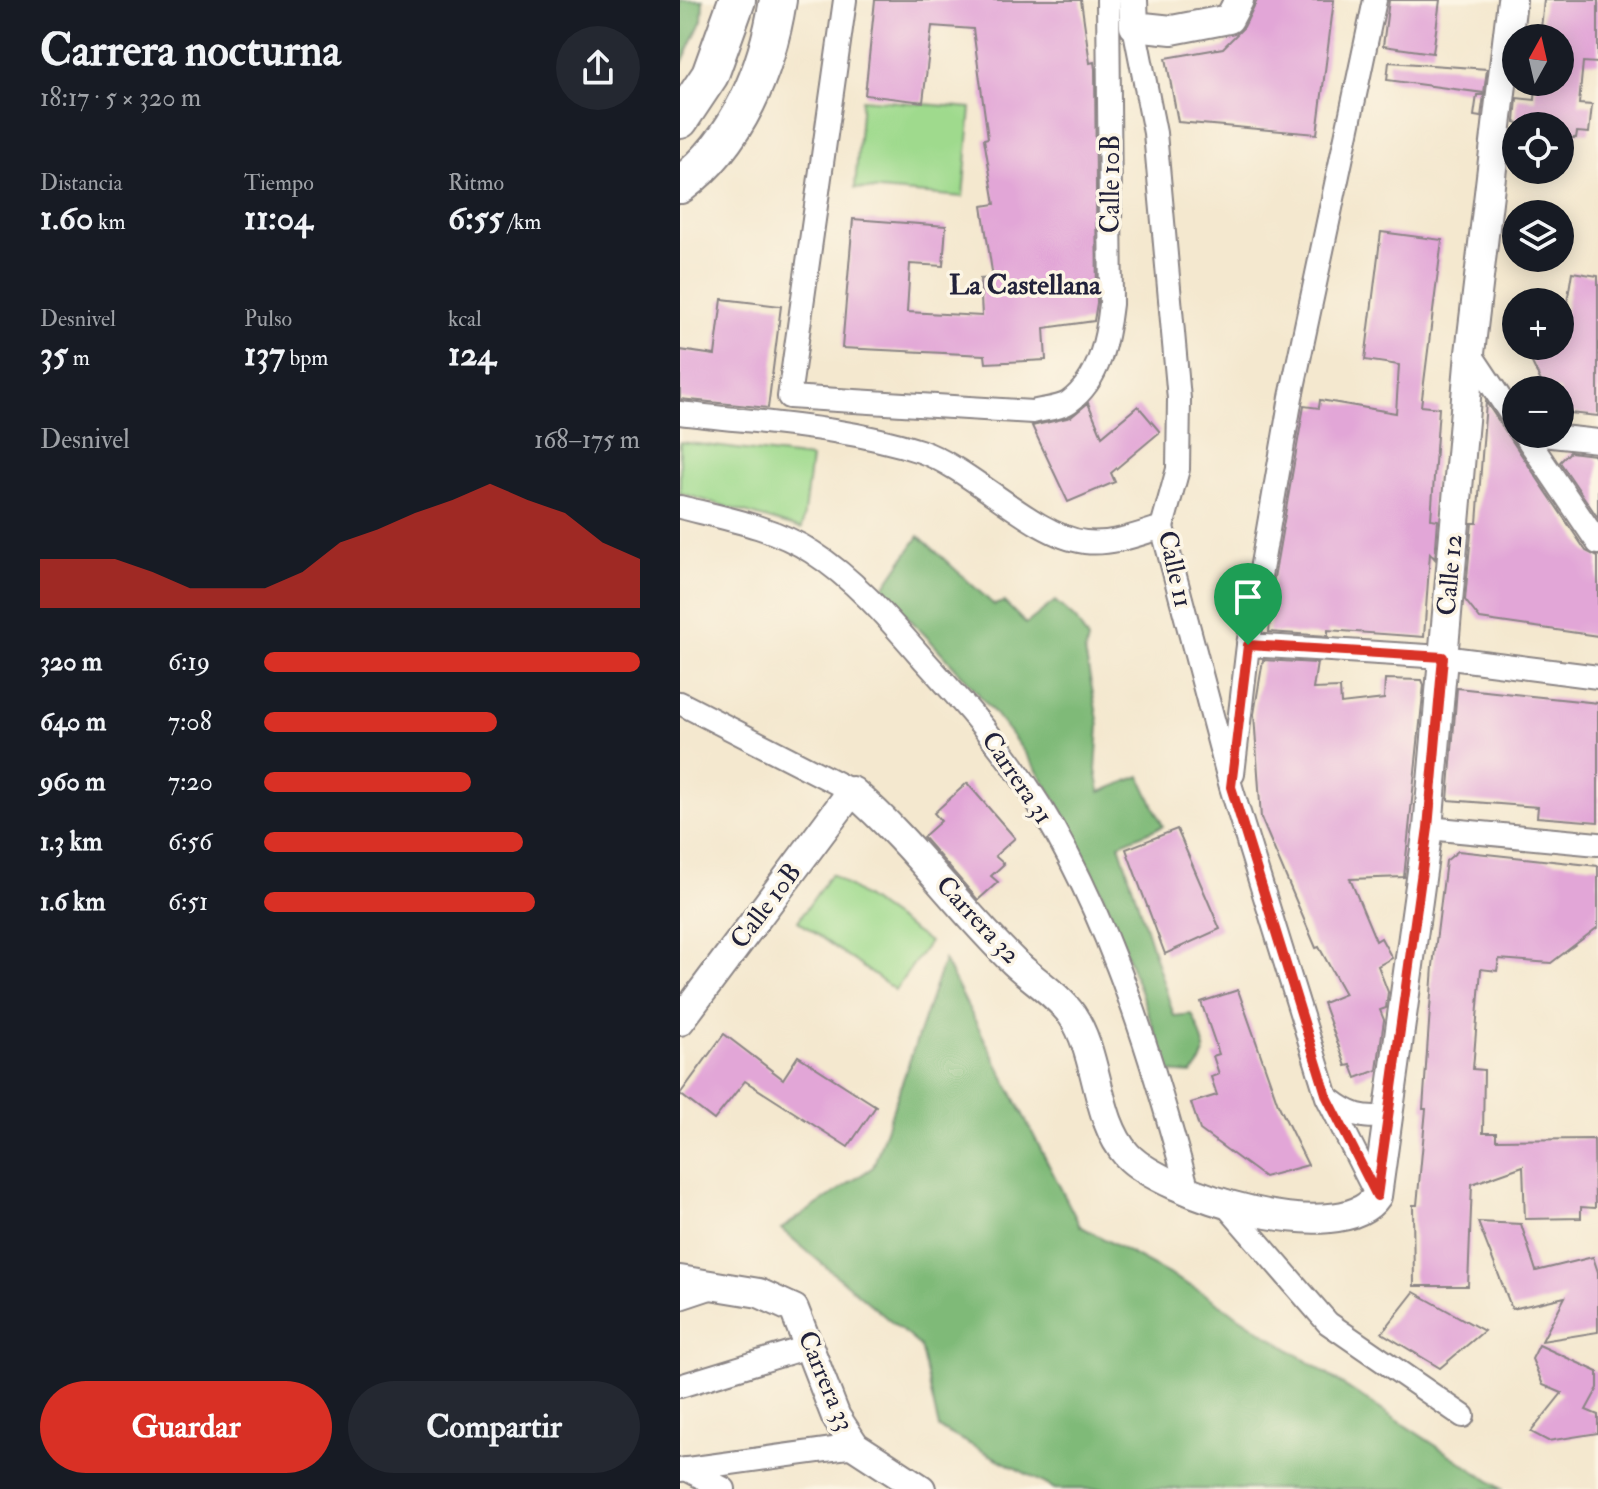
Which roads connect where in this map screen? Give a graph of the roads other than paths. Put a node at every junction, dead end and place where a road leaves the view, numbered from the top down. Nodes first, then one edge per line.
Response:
1 (737, 0) edge
2 (778, 0) edge
3 (845, 0) edge
4 (1108, 0) edge
5 (1375, 0) edge
6 (1512, 0) edge
7 (1234, 10) edge
8 (1134, 13) edge
9 (680, 120) edge
10 (680, 185) edge
11 (1470, 353) junction
12 (1502, 401) edge
13 (680, 413) edge
14 (1574, 438) edge
15 (1598, 441) edge
16 (1534, 448) edge
17 (680, 507) edge
18 (1162, 527) junction
19 (1598, 543) edge
20 (1248, 645) junction
21 (1443, 657) junction
22 (1598, 677) edge
23 (680, 703) edge
24 (1231, 787) junction
25 (852, 791) junction
26 (1428, 828) junction
27 (1598, 844) edge
28 (681, 1016) edge
29 (1327, 1097) junction
30 (1388, 1116) junction
31 (1205, 1194) junction
32 (1377, 1196) junction
33 (680, 1280) edge
34 (718, 1286) junction
35 (680, 1298) edge
36 (811, 1346) junction
37 (680, 1386) edge
38 (1463, 1416) dead end
39 (855, 1446) junction
40 (683, 1469) edge
41 (724, 1489) edge
42 (921, 1489) edge

1 - 9 main road
2 - 10 main road
3 - 4 street, Calle 10B
5 - 20 street
6 - 11 street, Calle 12
7 - 8 street
8 - 18 street, Calle 11
11 - 12 street
11 - 21 street, Calle 12
13 - 18 street
14 - 15 street
16 - 19 street
17 - 31 street, Carrera 31
18 - 24 street, Calle 11
20 - 21 street
20 - 24 street
21 - 22 street
21 - 26 street, Calle 12
23 - 25 street, Carrera 32
24 - 29 street, Calle 11
25 - 28 street, Calle 10B
25 - 31 street, Carrera 32
26 - 27 street
26 - 30 street, Calle 12
29 - 30 street
29 - 32 street, Calle 11
30 - 32 street, Calle 12
31 - 32 street
31 - 38 street
33 - 34 street, Carrera 33
34 - 35 street
34 - 36 street, Carrera 33
36 - 37 street
36 - 39 street, Carrera 33
39 - 40 street
39 - 42 street, Carrera 33
40 - 41 street

